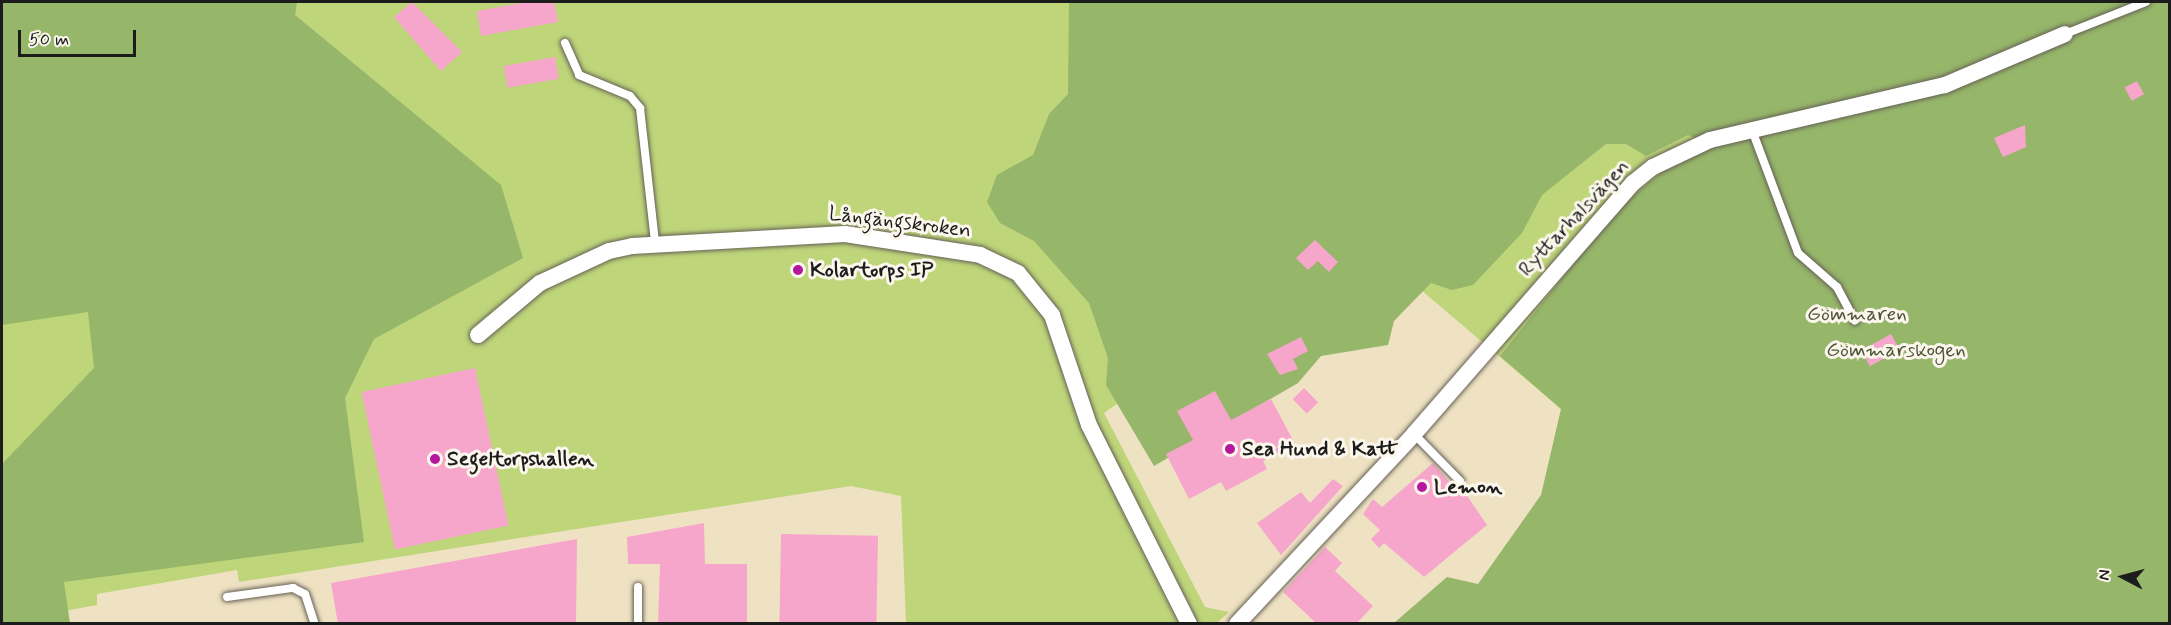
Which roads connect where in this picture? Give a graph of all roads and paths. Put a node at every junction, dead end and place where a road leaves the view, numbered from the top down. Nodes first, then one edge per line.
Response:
1 (2146, 2) edge
2 (2066, 34) joint
3 (565, 43) dead end
4 (1752, 129) junction
5 (655, 242) junction
6 (1855, 321) dead end
7 (478, 335) dead end
8 (1414, 434) junction
9 (1460, 481) dead end
10 (638, 587) dead end
11 (227, 597) dead end
12 (315, 624) edge
13 (638, 624) edge
14 (1189, 624) edge
15 (1238, 624) edge

1 - 2 lane
2 - 4 street, Ryttarhalsvägen
3 - 5 lane
4 - 6 lane
4 - 8 street, Ryttarhalsvägen
5 - 7 street, Långängskroken
5 - 14 street, Långängskroken
8 - 9 lane
8 - 15 street, Ryttarhalsvägen
10 - 13 lane
11 - 12 lane

